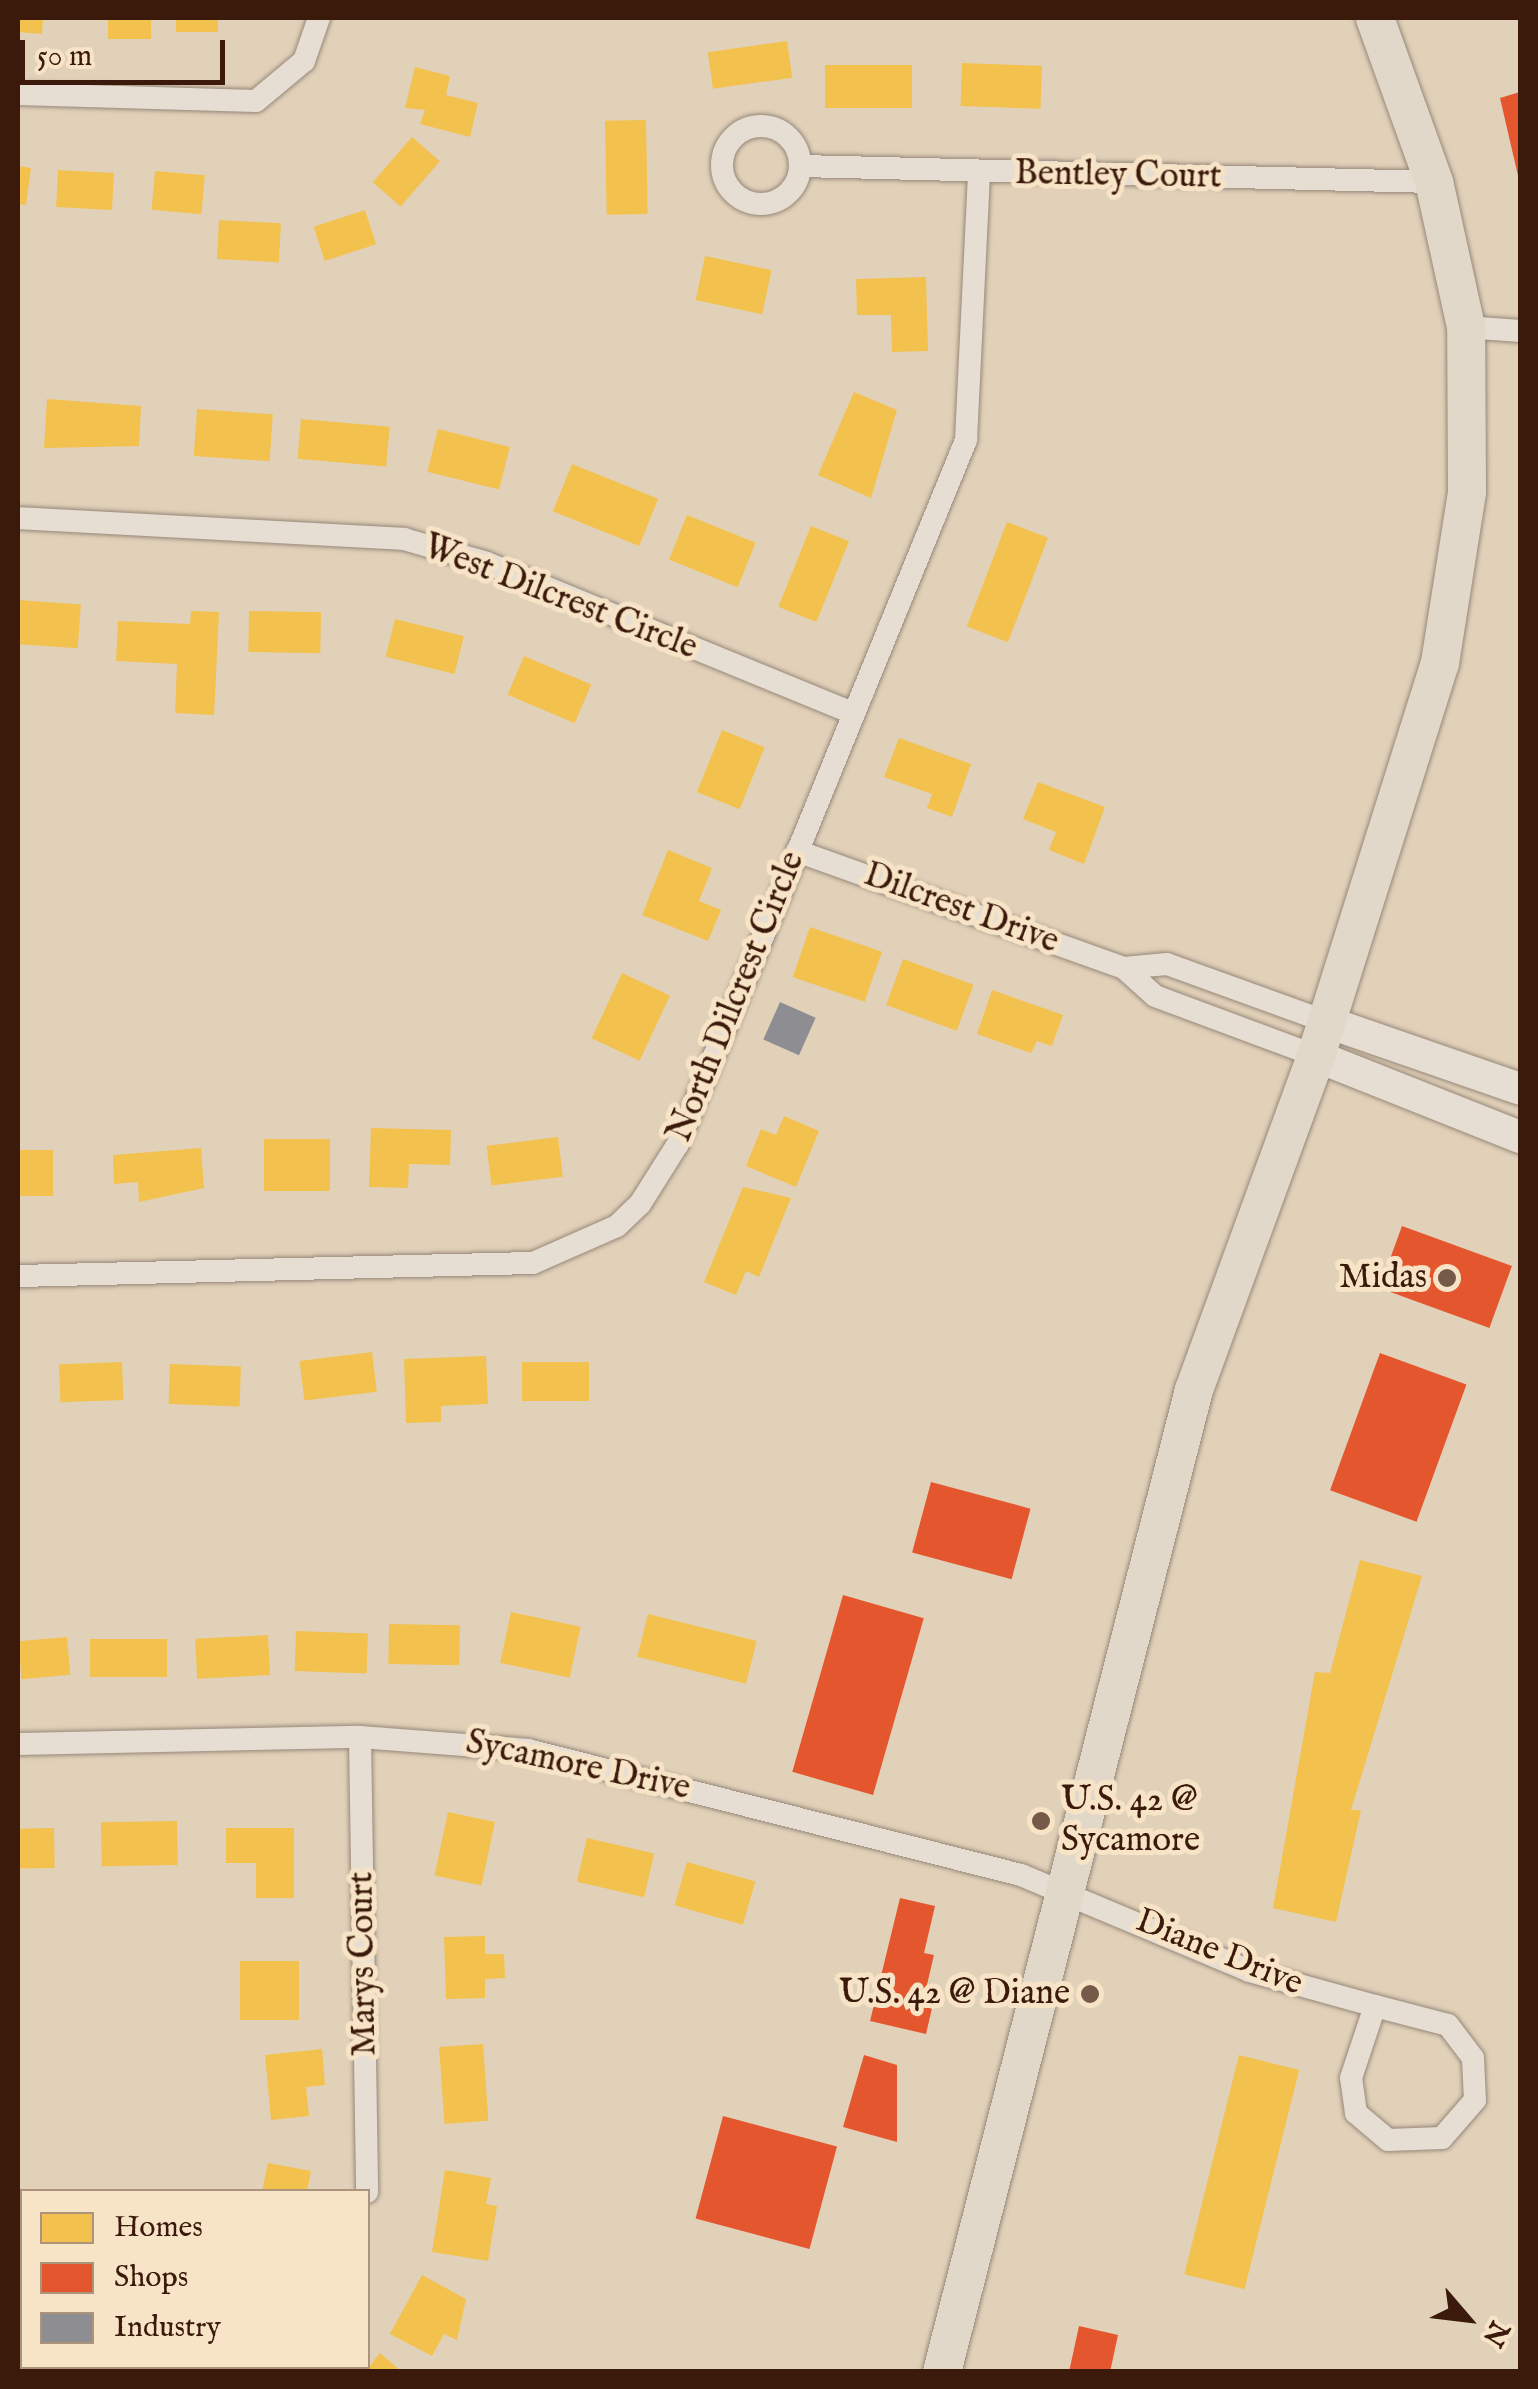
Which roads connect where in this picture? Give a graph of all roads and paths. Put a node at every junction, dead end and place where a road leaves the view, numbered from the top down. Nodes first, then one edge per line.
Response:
1 (318, 18) edge
2 (1375, 18) edge
3 (18, 94) edge
4 (801, 166) dead end
5 (979, 174) junction
6 (1434, 182) junction
7 (1466, 327) junction
8 (1520, 331) edge
9 (18, 518) edge
10 (852, 713) junction
11 (797, 851) junction
12 (1124, 968) junction
13 (1322, 1039) junction
14 (1520, 1089) edge
15 (1520, 1136) edge
16 (18, 1276) edge
17 (360, 1737) junction
18 (18, 1744) edge
19 (1064, 1895) junction
20 (1375, 2006) junction
21 (366, 2189) edge
22 (942, 2372) edge

1 - 3 street
2 - 6 main road
4 - 5 street, Bentley Court
5 - 6 street, Bentley Court
5 - 10 street, North Dilcrest Circle
6 - 7 main road
7 - 8 street
7 - 13 main road
9 - 10 street, West Dilcrest Circle
10 - 11 street, North Dilcrest Circle
11 - 12 street, Dilcrest Drive
11 - 16 street, North Dilcrest Circle
12 - 13 street, Dilcrest Drive
12 - 13 street, Dilcrest Drive
13 - 14 main road
13 - 15 main road
13 - 19 main road
17 - 18 street, Sycamore Drive
17 - 19 street, Sycamore Drive
17 - 21 street, Marys Court
19 - 20 street, Diane Drive
19 - 22 main road
20 - 20 street, Diane Drive

